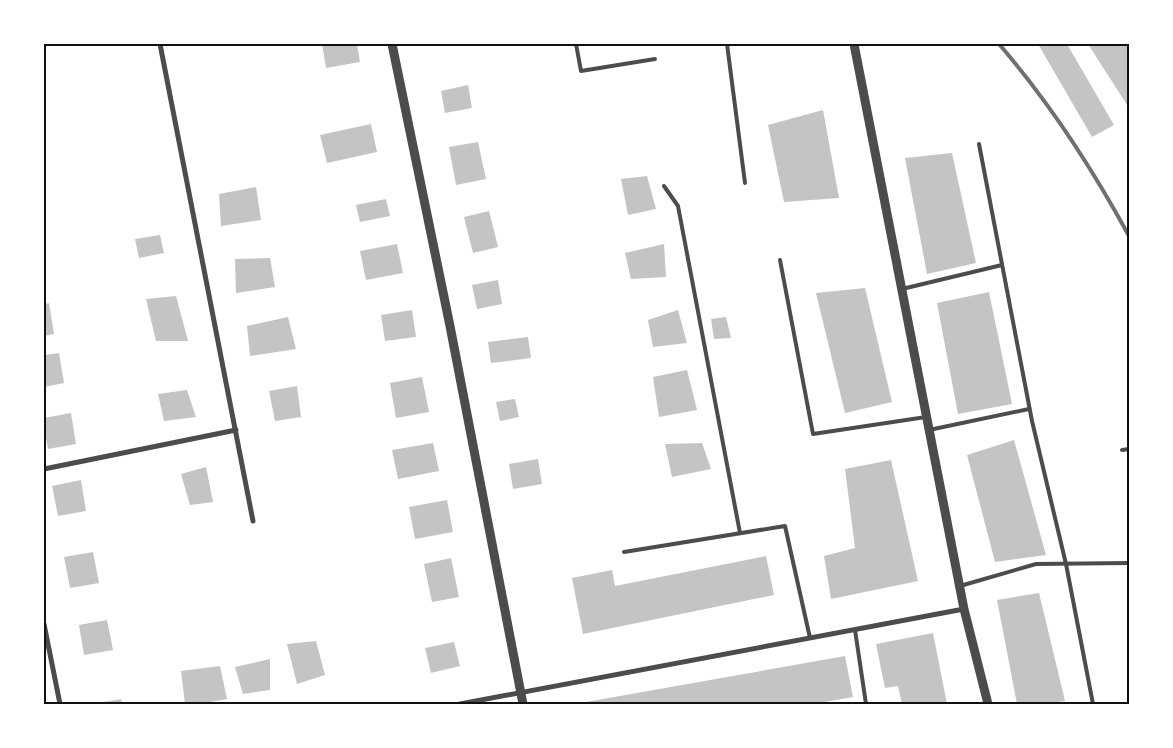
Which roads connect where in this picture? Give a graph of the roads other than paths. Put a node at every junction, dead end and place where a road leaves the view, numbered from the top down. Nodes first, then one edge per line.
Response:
1 (160, 44) edge
2 (392, 44) edge
3 (576, 44) edge
4 (727, 44) edge
5 (854, 44) edge
6 (655, 59) dead end
7 (979, 144) dead end
8 (745, 183) dead end
9 (664, 186) dead end
10 (780, 260) dead end
11 (1002, 265) junction
12 (901, 289) junction
13 (1029, 409) junction
14 (926, 417) junction
15 (236, 430) junction
16 (929, 430) junction
17 (1129, 449) edge
18 (1122, 450) dead end
19 (44, 469) edge
20 (253, 521) dead end
21 (740, 533) junction
22 (624, 552) dead end
23 (1066, 564) junction
24 (1129, 564) edge
25 (960, 586) junction
26 (964, 609) junction
27 (44, 624) edge
28 (855, 630) junction
29 (810, 638) junction
30 (521, 693) junction
31 (60, 704) edge
32 (460, 704) edge
33 (523, 704) edge
34 (866, 704) edge
35 (988, 704) edge
36 (1093, 704) edge

1 - 15 street
2 - 30 street
3 - 6 lane
4 - 8 lane
5 - 12 street
7 - 11 lane
9 - 21 lane
10 - 14 lane
11 - 12 lane
11 - 13 lane
12 - 14 street
13 - 16 lane
13 - 23 lane
14 - 16 street
15 - 19 street
15 - 20 street
16 - 25 street
17 - 18 lane
21 - 22 lane
21 - 29 lane
23 - 24 lane
23 - 25 lane
23 - 36 lane
25 - 26 street
26 - 28 street
26 - 35 street
27 - 31 street
28 - 29 street
28 - 34 lane
29 - 30 street
30 - 32 street
30 - 33 street

